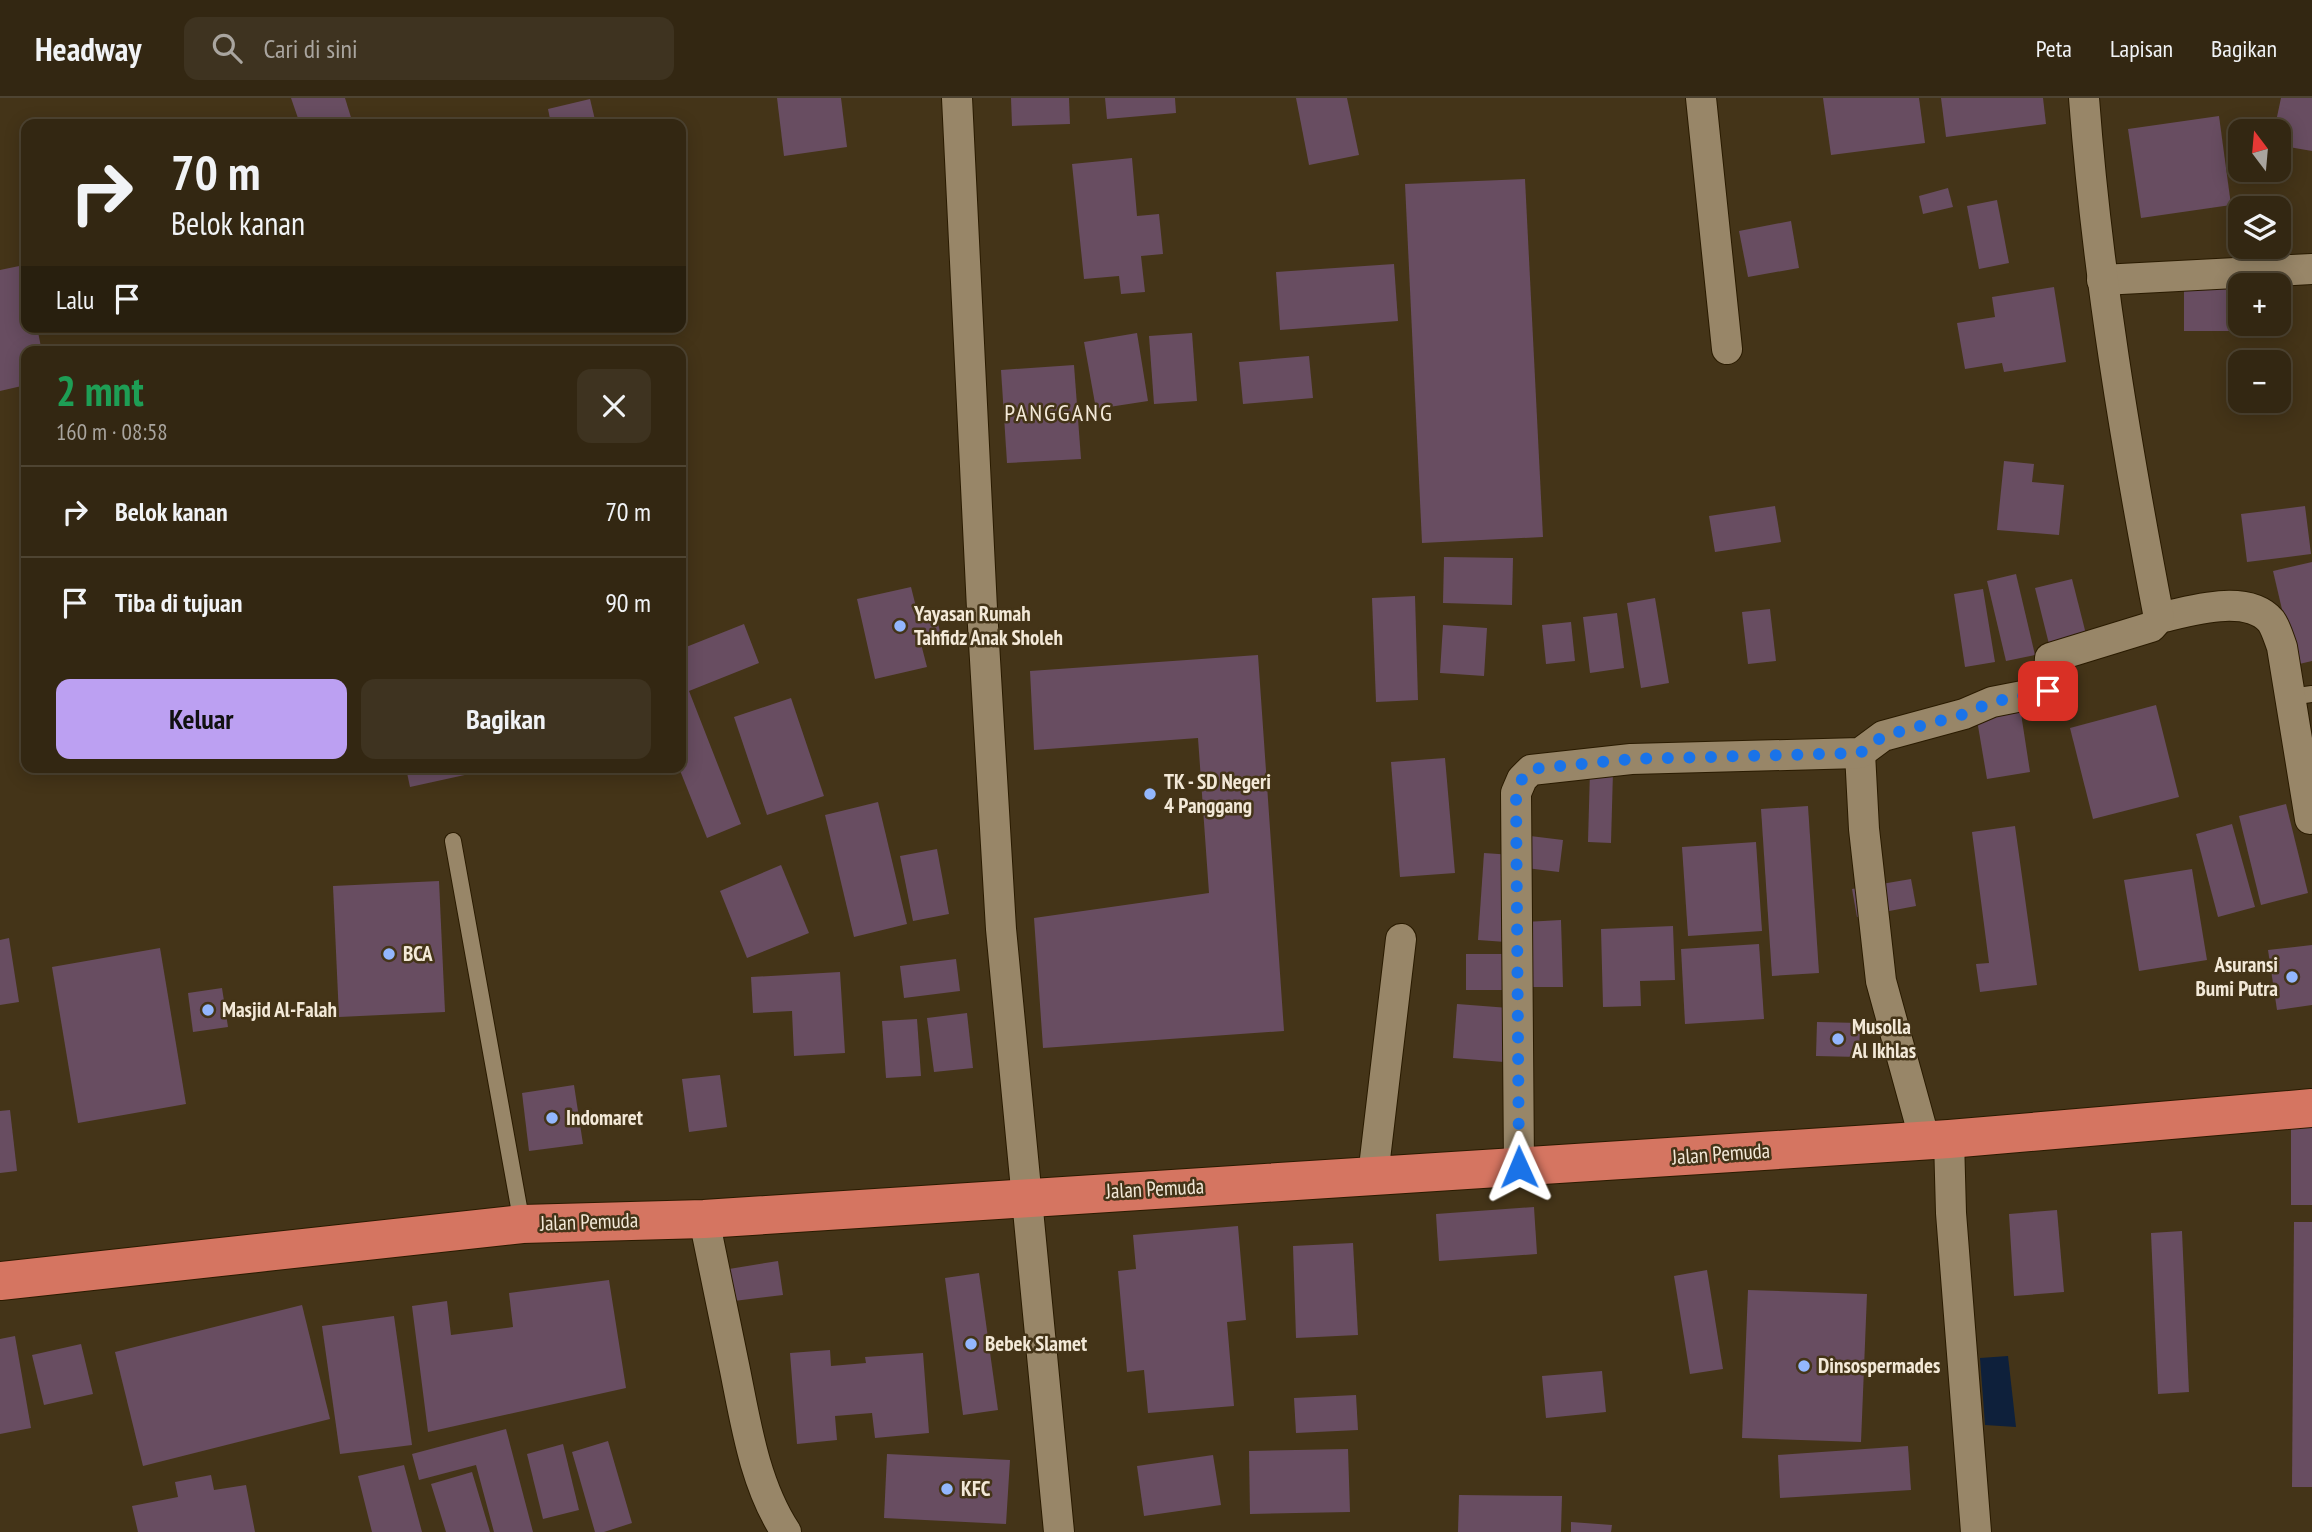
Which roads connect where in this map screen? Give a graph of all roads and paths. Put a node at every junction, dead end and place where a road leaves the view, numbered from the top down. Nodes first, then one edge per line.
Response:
1 (957, 98) edge
2 (1701, 98) edge
3 (2084, 98) edge
4 (2312, 269) edge
5 (2102, 280) junction
6 (1727, 349) dead end
7 (2159, 618) junction
8 (2301, 695) edge
9 (1860, 753) junction
10 (2310, 819) dead end
11 (453, 841) dead end
12 (1401, 939) dead end
13 (2312, 1108) edge
14 (1937, 1140) junction
15 (1519, 1167) junction
16 (1373, 1177) junction
17 (1026, 1197) junction
18 (704, 1219) junction
19 (522, 1224) junction
20 (0, 1281) edge
21 (786, 1532) edge
22 (1059, 1532) edge
23 (1976, 1532) edge

1 - 17 street
2 - 6 street
3 - 5 street
4 - 5 street
5 - 7 street
7 - 8 street
7 - 9 street
8 - 10 street
9 - 14 street
9 - 15 street
11 - 19 lane
12 - 16 street
13 - 14 highway, Jalan Pemuda
14 - 15 highway, Jalan Pemuda
14 - 23 street
15 - 16 highway, Jalan Pemuda
16 - 17 highway, Jalan Pemuda
17 - 18 highway, Jalan Pemuda
17 - 22 street
18 - 19 highway, Jalan Pemuda
18 - 21 street
19 - 20 highway, Jalan Pemuda

